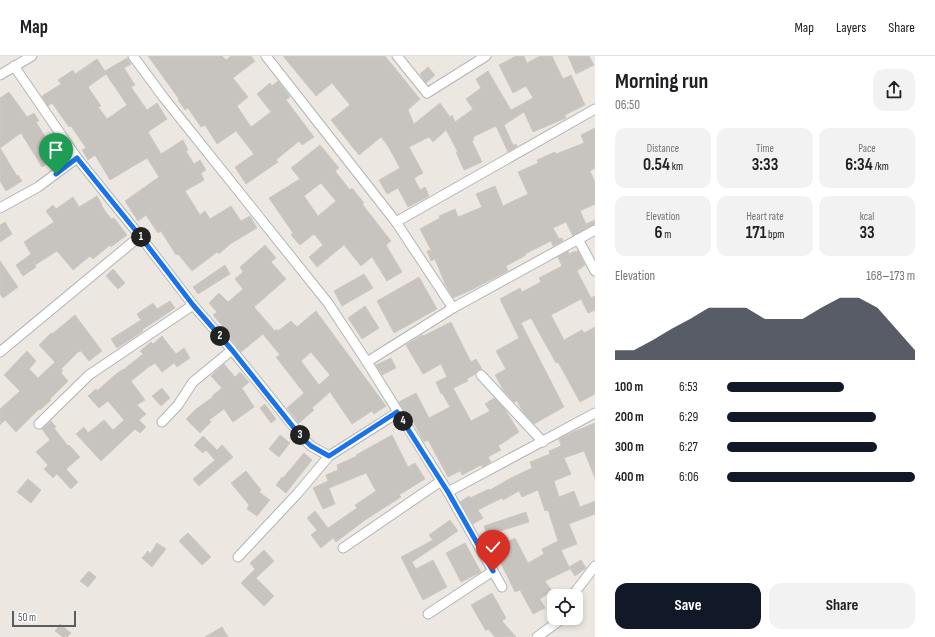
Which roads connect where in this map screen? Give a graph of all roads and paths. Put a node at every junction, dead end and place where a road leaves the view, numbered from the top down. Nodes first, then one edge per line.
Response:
1 (32, 56) edge
2 (133, 56) edge
3 (266, 56) edge
4 (397, 56) edge
5 (486, 56) edge
6 (14, 66) junction
7 (0, 75) edge
8 (595, 110) edge
9 (77, 158) junction
10 (0, 208) edge
11 (396, 222) junction
12 (595, 230) edge
13 (140, 236) junction
14 (578, 239) junction
15 (595, 272) edge
16 (193, 305) junction
17 (453, 308) junction
18 (232, 350) junction
19 (0, 352) edge
20 (367, 362) junction
21 (481, 375) dead end
22 (397, 412) junction
23 (595, 413) edge
24 (162, 422) dead end
25 (39, 424) dead end
26 (543, 442) junction
27 (329, 456) junction
28 (441, 481) junction
29 (448, 492) junction
30 (343, 548) dead end
31 (238, 557) dead end
32 (595, 566) edge
33 (493, 571) junction
34 (502, 587) dead end
35 (577, 589) edge
36 (428, 614) dead end
37 (554, 625) edge
38 (537, 637) edge

1 - 6 street
2 - 20 street
3 - 11 street
4 - 5 street
6 - 7 street
6 - 9 street
8 - 11 street
9 - 10 street
9 - 13 street
11 - 17 street
12 - 14 street
13 - 16 street
13 - 19 street
14 - 15 street
14 - 17 street
16 - 18 street
16 - 25 street
17 - 20 street
18 - 24 street
18 - 27 street
20 - 22 street
21 - 26 street
22 - 27 street
22 - 28 street
23 - 26 street
26 - 29 street
27 - 31 street
28 - 29 street
28 - 30 street
29 - 33 street
32 - 35 street
33 - 34 street
33 - 36 street
37 - 38 street

